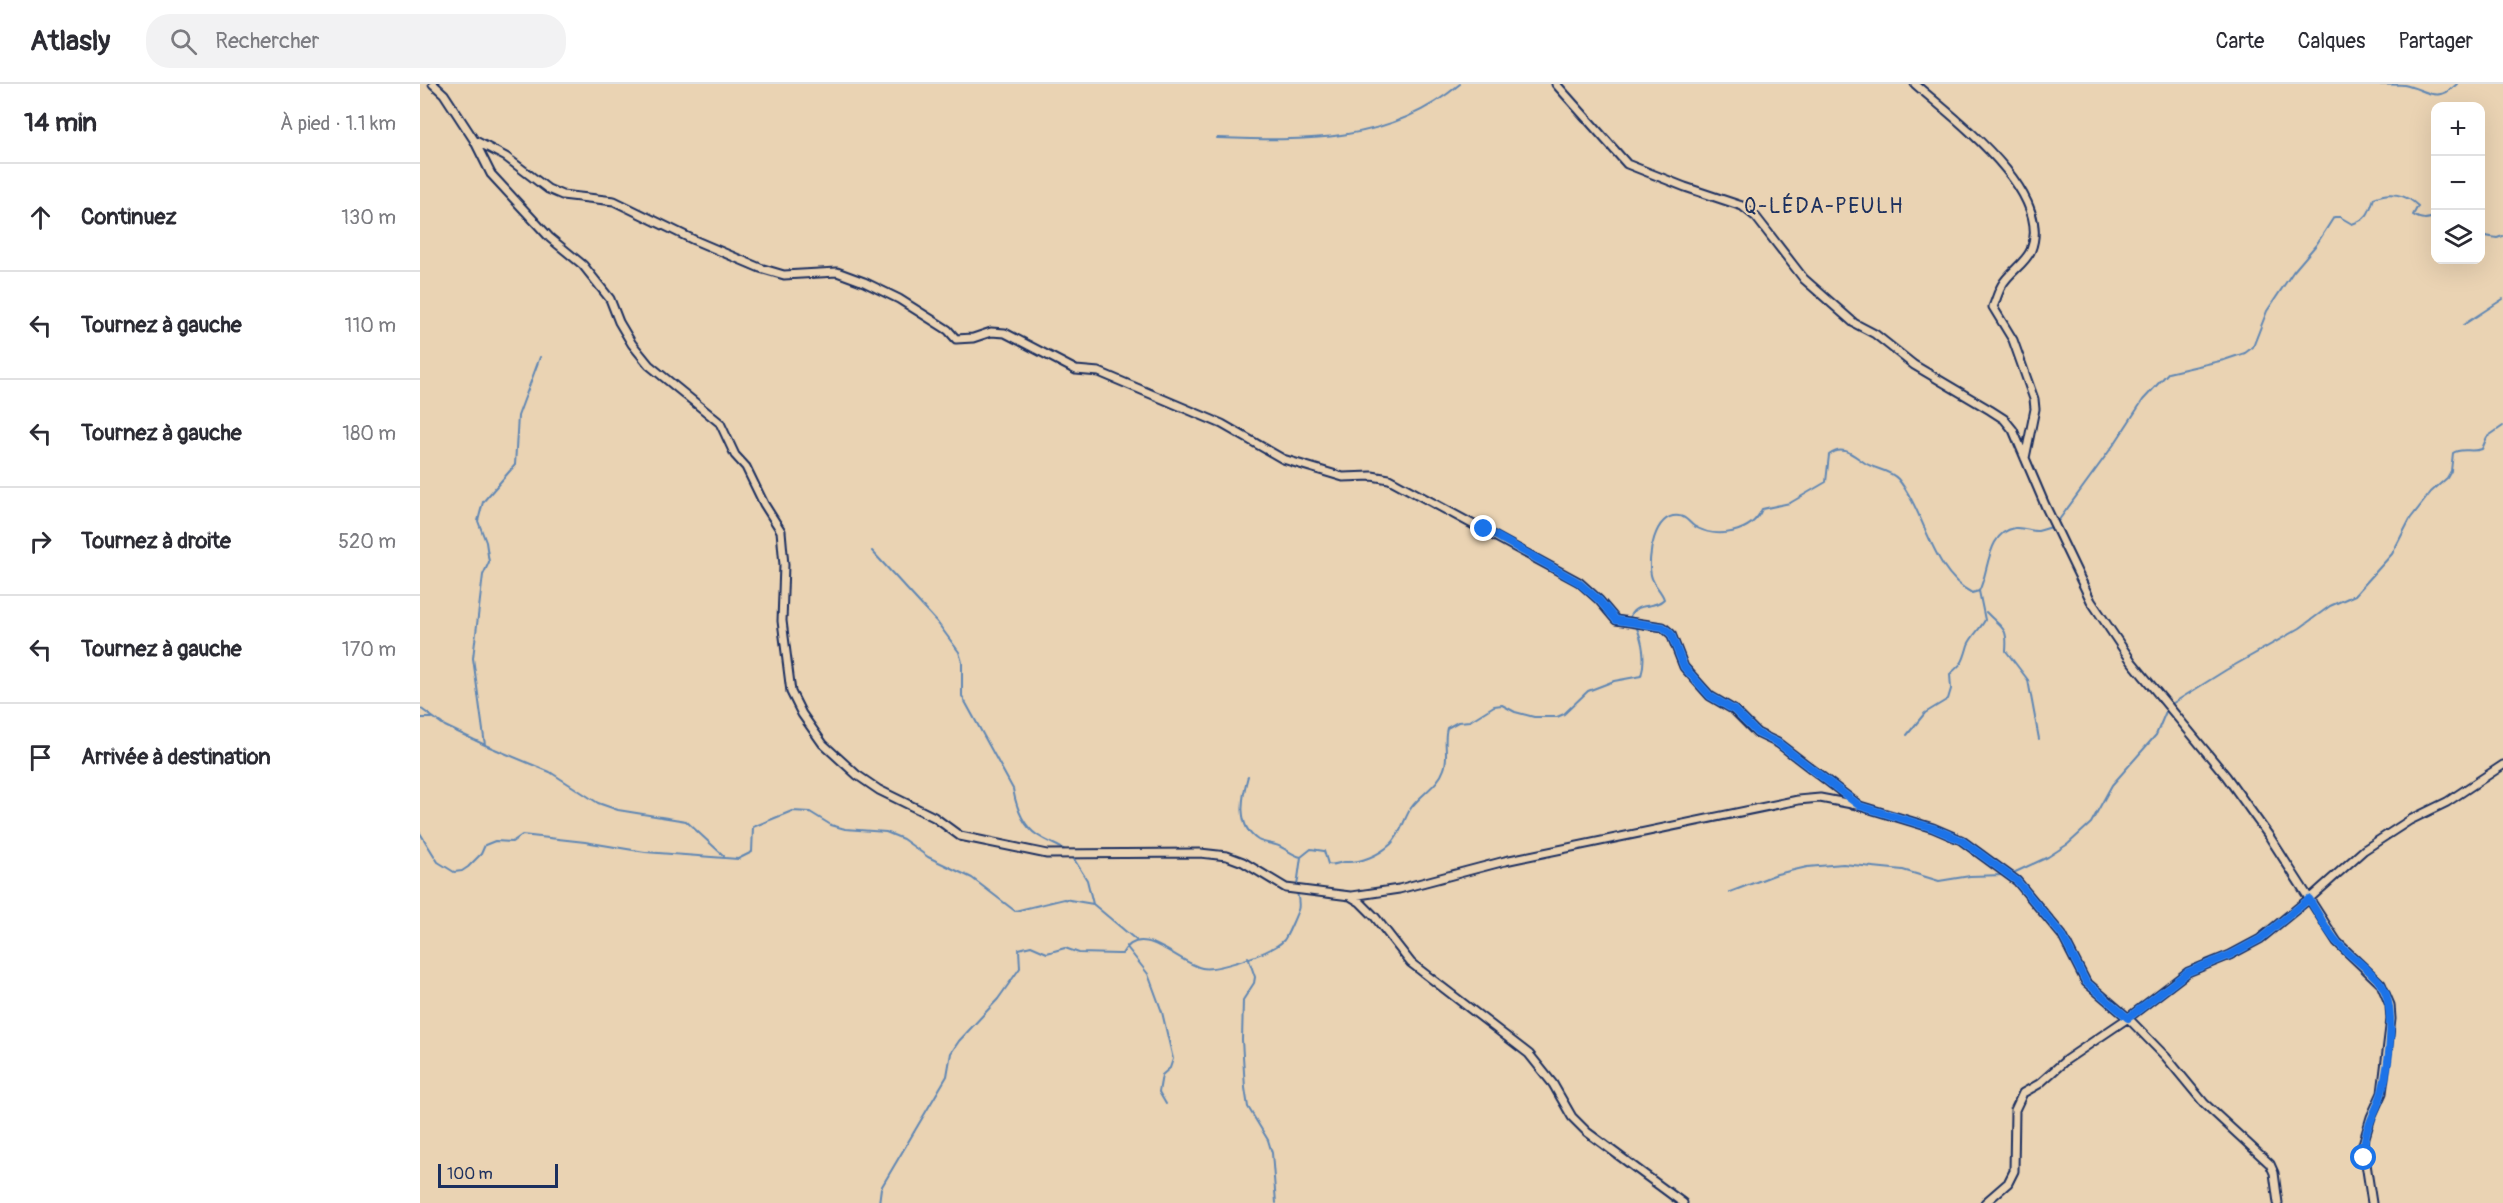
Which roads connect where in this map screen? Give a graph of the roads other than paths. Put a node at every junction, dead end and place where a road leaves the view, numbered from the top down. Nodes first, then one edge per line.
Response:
1 (433, 84) edge
2 (1556, 84) edge
3 (1915, 84) edge
4 (474, 140) junction
5 (2025, 458) junction
6 (2503, 765) edge
7 (1860, 806) junction
8 (1350, 896) junction
9 (2309, 899) junction
10 (2128, 1018) junction
11 (1683, 1203) edge
12 (1985, 1203) edge
13 (2278, 1203) edge
14 (2372, 1203) edge

1 - 4 street
2 - 5 street
3 - 5 street
4 - 7 street
4 - 8 street
5 - 9 street
6 - 9 street
7 - 8 street
7 - 10 street
8 - 11 street
9 - 10 street
9 - 14 street
10 - 12 street
10 - 13 street

